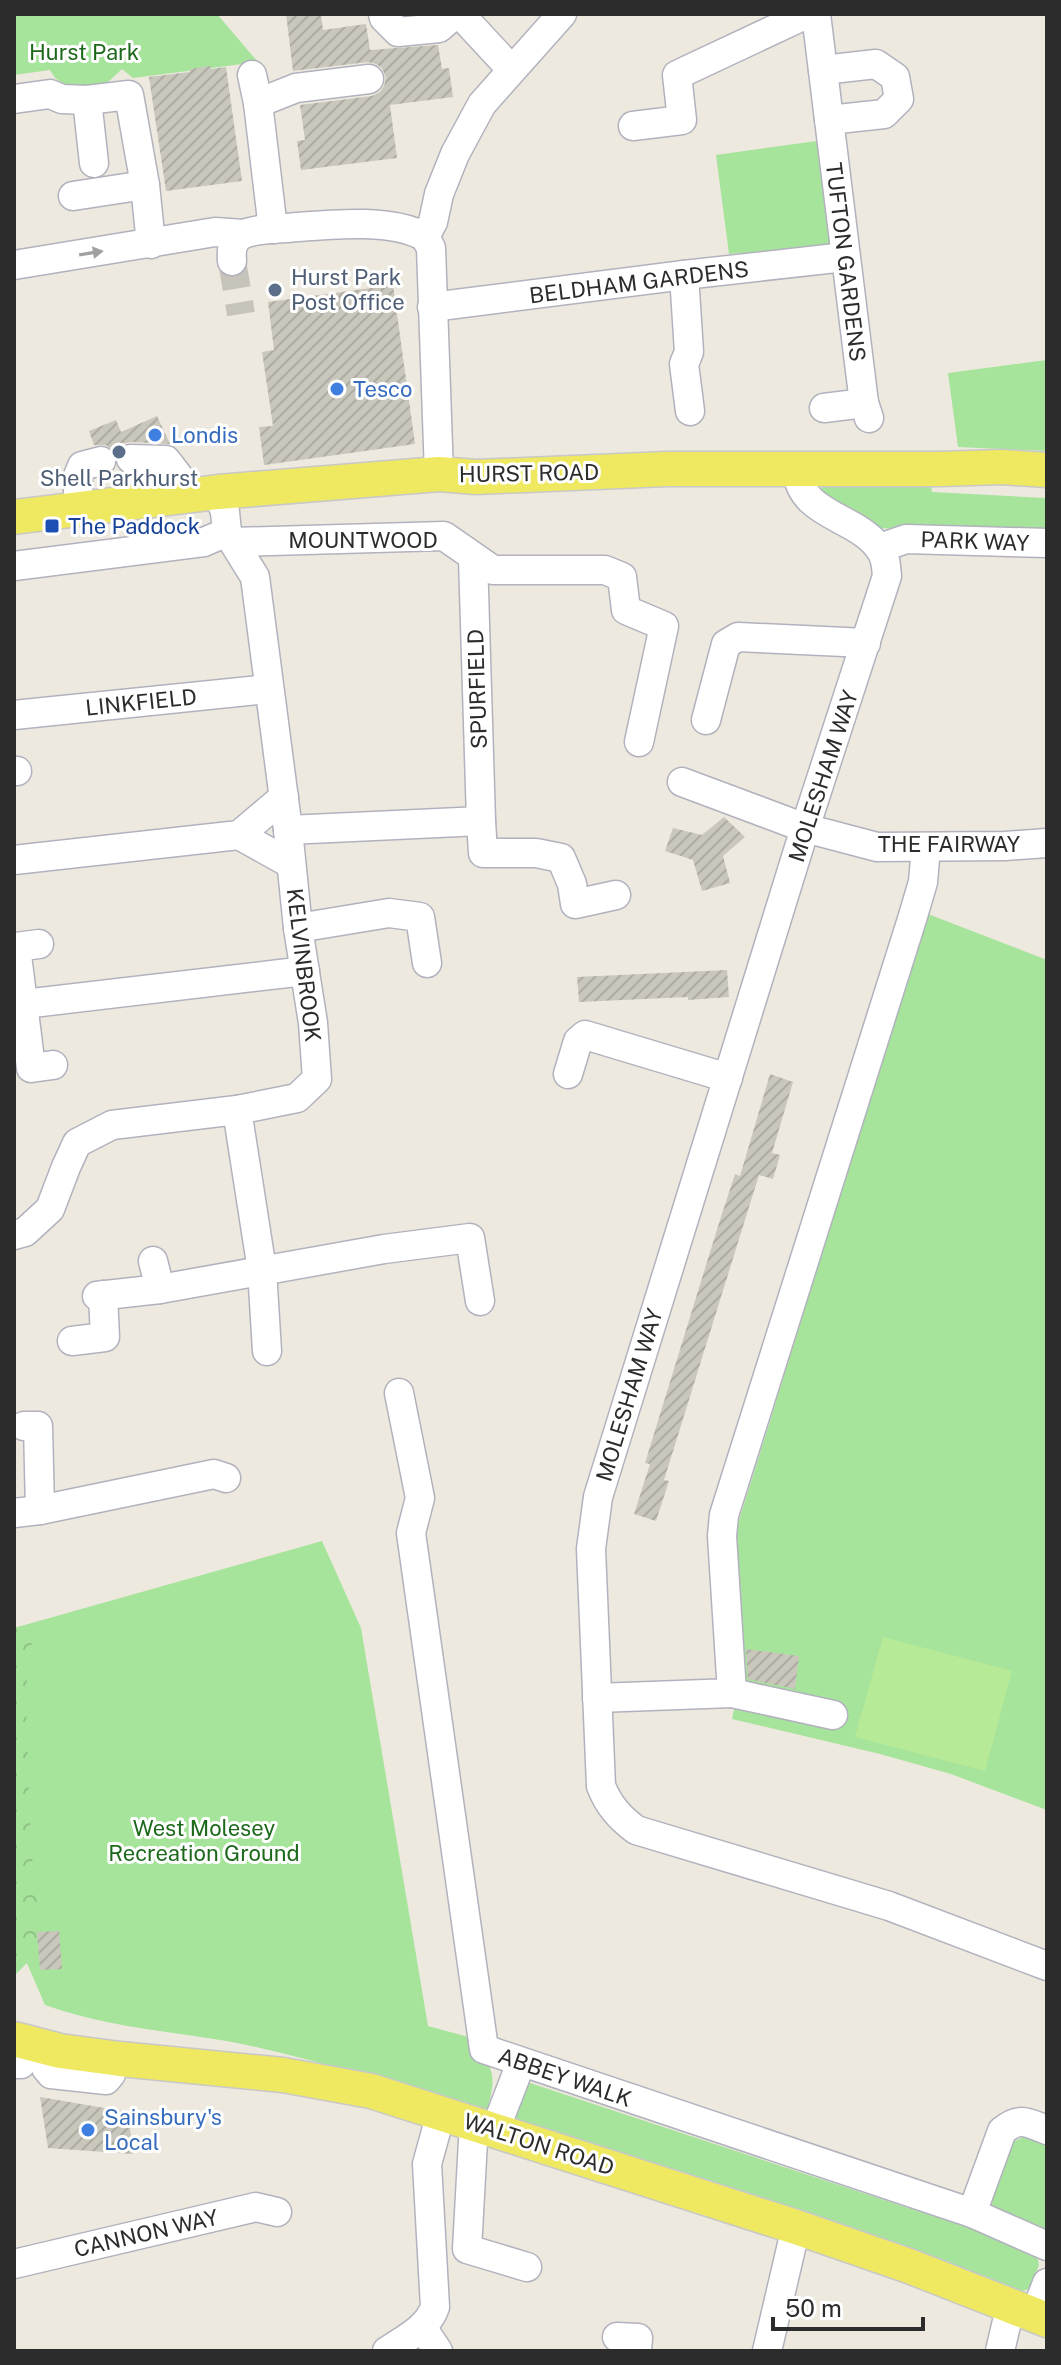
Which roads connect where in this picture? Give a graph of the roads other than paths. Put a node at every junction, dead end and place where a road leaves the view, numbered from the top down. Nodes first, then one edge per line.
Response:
1 (383, 14) edge
2 (457, 14) edge
3 (562, 14) edge
4 (807, 14) edge
5 (816, 14) edge
6 (511, 69) junction
7 (823, 70) junction
8 (252, 75) dead end
9 (369, 79) dead end
10 (14, 99) edge
11 (87, 100) junction
12 (258, 103) junction
13 (829, 120) junction
14 (633, 126) dead end
15 (94, 163) dead end
16 (145, 185) junction
17 (73, 196) dead end
18 (273, 229) junction
19 (425, 237) junction
20 (151, 244) junction
21 (845, 257) junction
22 (14, 265) edge
23 (684, 275) junction
24 (432, 307) junction
25 (824, 408) dead end
26 (690, 411) dead end
27 (131, 459) dead end
28 (101, 461) dead end
29 (797, 469) junction
30 (1047, 470) edge
31 (439, 474) junction
32 (205, 494) junction
33 (78, 509) junction
34 (14, 517) edge
35 (230, 537) junction
36 (1047, 543) edge
37 (880, 548) junction
38 (473, 558) junction
39 (14, 566) edge
40 (866, 643) junction
41 (268, 689) junction
42 (14, 715) edge
43 (706, 720) dead end
44 (639, 742) dead end
45 (682, 782) dead end
46 (284, 797) junction
47 (481, 821) junction
48 (805, 828) junction
49 (288, 830) junction
50 (239, 835) junction
51 (1047, 843) edge
52 (926, 847) junction
53 (14, 860) edge
54 (291, 864) junction
55 (616, 895) dead end
56 (298, 928) junction
57 (39, 944) dead end
58 (427, 963) dead end
59 (305, 971) junction
60 (24, 1004) junction
61 (53, 1065) dead end
62 (568, 1074) dead end
63 (728, 1078) junction
64 (237, 1110) junction
65 (14, 1235) edge
66 (153, 1261) dead end
67 (262, 1270) junction
68 (160, 1289) junction
69 (480, 1301) dead end
70 (72, 1341) dead end
71 (267, 1351) dead end
72 (399, 1393) dead end
73 (24, 1426) dead end
74 (226, 1478) dead end
75 (27, 1512) edge
76 (732, 1693) junction
77 (597, 1698) junction
78 (833, 1715) dead end
79 (1047, 1966) edge
80 (28, 2049) edge
81 (521, 2063) junction
82 (441, 2113) junction
83 (485, 2126) junction
84 (1047, 2130) edge
85 (277, 2212) dead end
86 (972, 2213) junction
87 (796, 2227) junction
88 (1047, 2246) edge
89 (14, 2264) edge
90 (527, 2267) dead end
91 (1035, 2305) edge
92 (422, 2327) junction
93 (387, 2351) edge
94 (438, 2351) edge
95 (767, 2351) edge
96 (1000, 2351) edge

1 - 2 street
2 - 6 street
3 - 6 street
4 - 14 street
5 - 7 street, TUFTON GARDENS
6 - 19 street
7 - 13 street, TUFTON GARDENS
7 - 13 street
8 - 12 street
9 - 12 street
10 - 11 street
11 - 15 street
11 - 16 street
12 - 18 street
13 - 21 street, TUFTON GARDENS
16 - 17 street
16 - 20 street
18 - 19 street
18 - 20 street
19 - 24 street
22 -> 20 street
21 - 23 street, BELDHAM GARDENS
21 - 25 street, TUFTON GARDENS
23 - 24 street, BELDHAM GARDENS
23 - 26 street
24 - 31 street
27 - 32 street
28 - 33 street
29 - 30 main road, HURST ROAD
29 - 31 main road, HURST ROAD
29 - 37 street
31 - 32 main road, HURST ROAD
32 - 33 main road, HURST ROAD
32 - 35 street, KELVINBROOK
33 - 34 main road, HURST ROAD
35 - 38 street, MOUNTWOOD
35 - 39 street
35 - 41 street, KELVINBROOK
36 - 37 street, PARK WAY
37 - 40 street, MOLESHAM WAY
38 - 44 street, MOUNTWOOD
38 - 47 street, SPURFIELD
40 - 43 street
40 - 48 street, MOLESHAM WAY
41 - 42 street, LINKFIELD
41 - 46 street, KELVINBROOK
45 - 48 street, THE FAIRWAY
46 - 49 street, KELVINBROOK
46 - 50 street
47 - 49 street
47 - 55 street, SPURFIELD
48 - 52 street, THE FAIRWAY
48 - 63 street, MOLESHAM WAY
49 - 54 street, KELVINBROOK
50 - 53 street
50 - 54 street
51 - 52 street, THE FAIRWAY
52 - 76 street
54 - 56 street, KELVINBROOK
56 - 58 street
56 - 59 street, KELVINBROOK
57 - 60 street
59 - 60 street
59 - 64 street, KELVINBROOK
60 - 61 street
62 - 63 street
63 - 77 street, MOLESHAM WAY
64 - 65 street, KELVINBROOK
64 - 67 street
66 - 68 street
67 - 68 street
67 - 69 street
67 - 71 street
68 - 70 street
72 - 81 street, ABBEY WALK
73 - 75 street
74 - 75 street
76 - 77 street
76 - 78 street
77 - 79 street, MOLESHAM WAY
80 - 82 main road, WALTON ROAD
81 - 83 street
81 - 86 street, ABBEY WALK
82 - 83 main road, WALTON ROAD
82 - 92 street
83 - 87 main road, WALTON ROAD
83 - 90 street
84 - 86 street
85 - 89 street, CANNON WAY
86 - 88 street, ABBEY WALK
87 - 91 main road, WALTON ROAD
87 - 95 street
91 - 96 street
92 - 93 street
92 - 94 street

